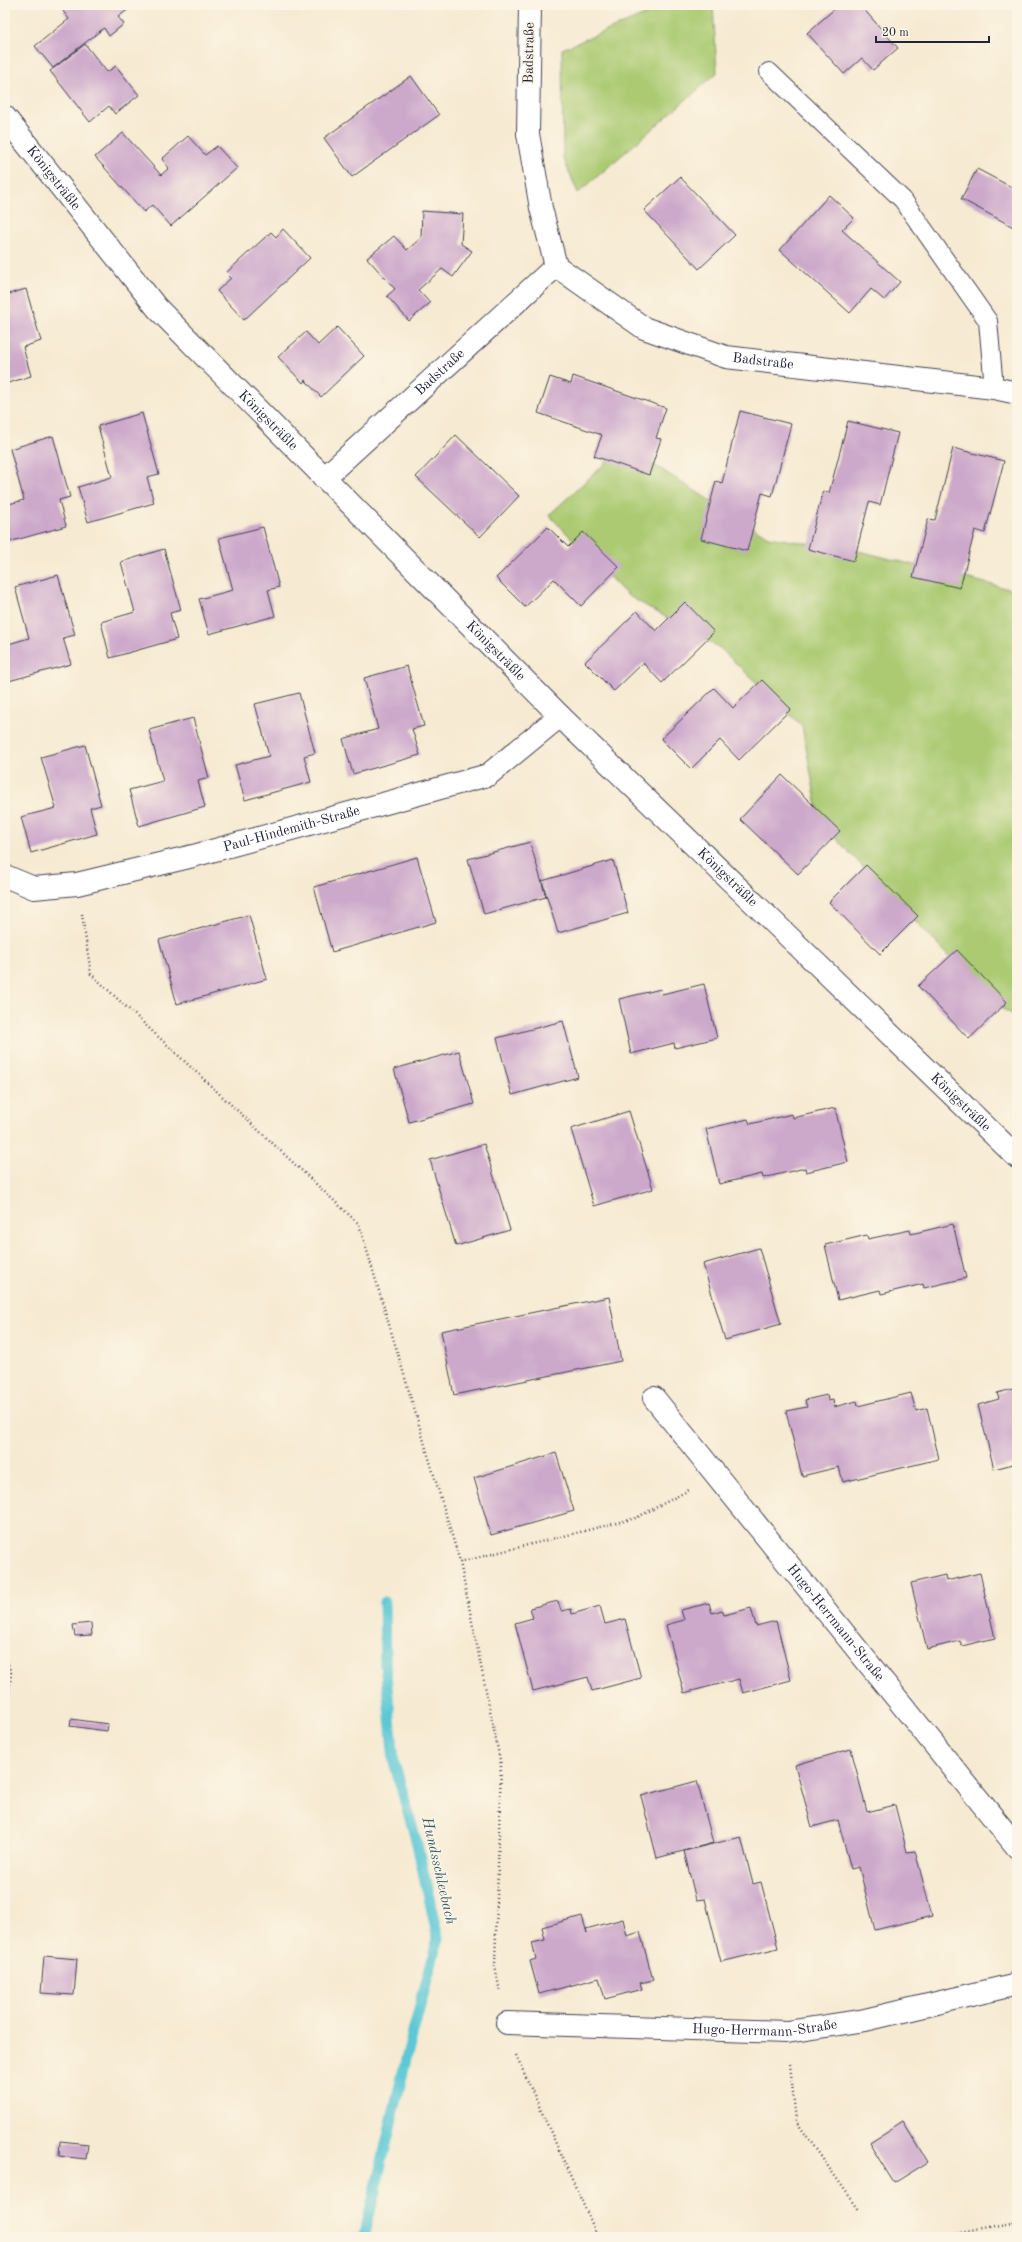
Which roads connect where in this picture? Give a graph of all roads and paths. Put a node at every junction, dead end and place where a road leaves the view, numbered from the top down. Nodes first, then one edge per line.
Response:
1 (530, 5) edge
2 (769, 72) dead end
3 (5, 117) edge
4 (556, 266) junction
5 (994, 388) junction
6 (1017, 393) edge
7 (324, 478) junction
8 (560, 716) junction
9 (5, 876) edge
10 (77, 884) junction
11 (1017, 1157) edge
12 (654, 1398) dead end
13 (715, 1476) junction
14 (460, 1562) junction
15 (5, 1653) edge
16 (5, 1737) edge
17 (1017, 1847) edge
18 (1017, 1982) edge
19 (507, 2023) junction
20 (787, 2032) junction
21 (859, 2210) dead end
22 (1017, 2223) edge
23 (598, 2237) edge
24 (938, 2237) edge

1 - 4 street, Badstraße
2 - 5 lane
3 - 7 street, Königsträßle
4 - 5 street, Badstraße
4 - 7 street, Badstraße
5 - 6 street, Badstraße
7 - 8 street, Königsträßle
8 - 10 street, Paul-Hindemith-Straße
8 - 11 street, Königsträßle
9 - 10 street, Paul-Hindemith-Straße
10 - 14 path
12 - 13 street, Hugo-Herrmann-Straße
13 - 14 path
13 - 17 street, Hugo-Herrmann-Straße
14 - 19 path
15 - 16 path
18 - 20 street, Hugo-Herrmann-Straße
19 - 20 street, Hugo-Herrmann-Straße
19 - 23 path
20 - 21 path
22 - 24 path

